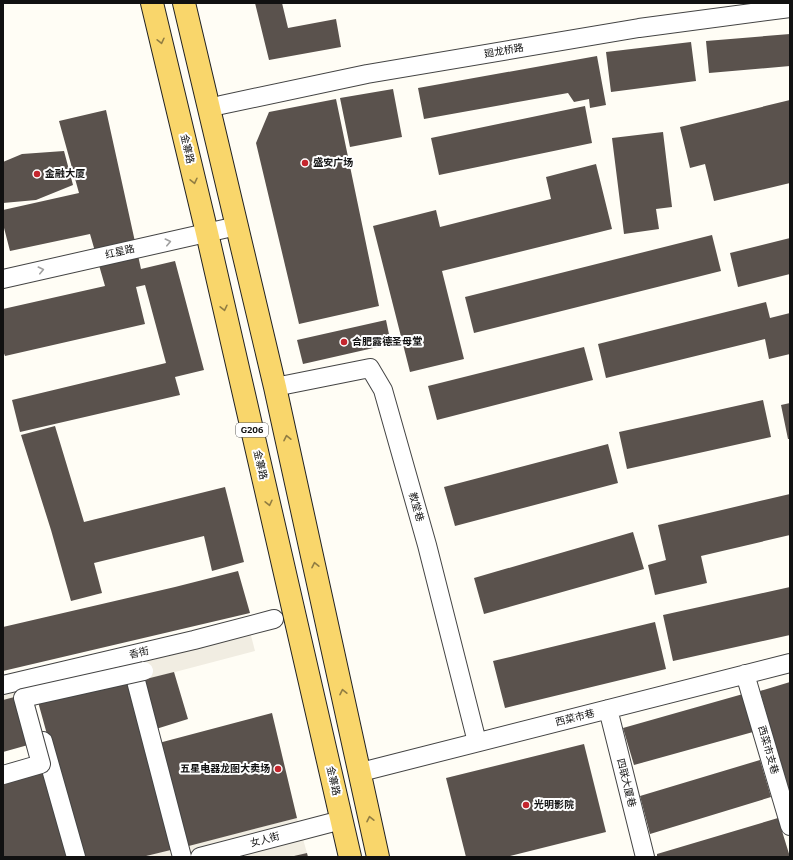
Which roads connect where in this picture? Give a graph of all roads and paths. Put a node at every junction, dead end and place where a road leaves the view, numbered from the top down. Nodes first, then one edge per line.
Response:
1 (152, 3) edge
2 (184, 3) edge
3 (790, 8) edge
4 (221, 105) dead end
5 (237, 226) junction
6 (207, 233) junction
7 (3, 278) edge
8 (275, 387) junction
9 (274, 619) dead end
10 (130, 655) junction
11 (790, 663) edge
12 (144, 671) dead end
13 (745, 674) junction
14 (26, 680) junction
15 (3, 685) edge
16 (608, 709) junction
17 (477, 742) junction
18 (361, 772) junction
19 (3, 774) edge
20 (330, 823) dead end
21 (790, 826) edge
22 (76, 857) edge
23 (182, 857) edge
24 (200, 857) edge
25 (350, 857) edge
26 (378, 857) edge
27 (644, 857) edge

1 -> 6 main road, 金寨路 / G206
2 - 5 main road
3 - 4 street, 廻龙桥路
5 - 6 street, 红星路
5 - 8 main road
7 -> 6 street, 红星路
6 -> 25 main road, 金寨路 / G206
8 - 17 street, 教堂巷
18 -> 8 main road
9 - 10 street, 香街
10 - 14 street, 香街
10 - 23 street
11 - 13 street, 西菜市巷
12 - 19 street, bridge
13 - 16 street, 西菜市巷
13 - 21 street, 西菜市支巷
14 - 15 street, 香街
14 - 22 street
16 - 17 street, 西菜市巷
16 - 27 street, 四联大厦巷
17 - 18 street, 西菜市巷
26 -> 18 main road
20 - 24 street, 女人街

